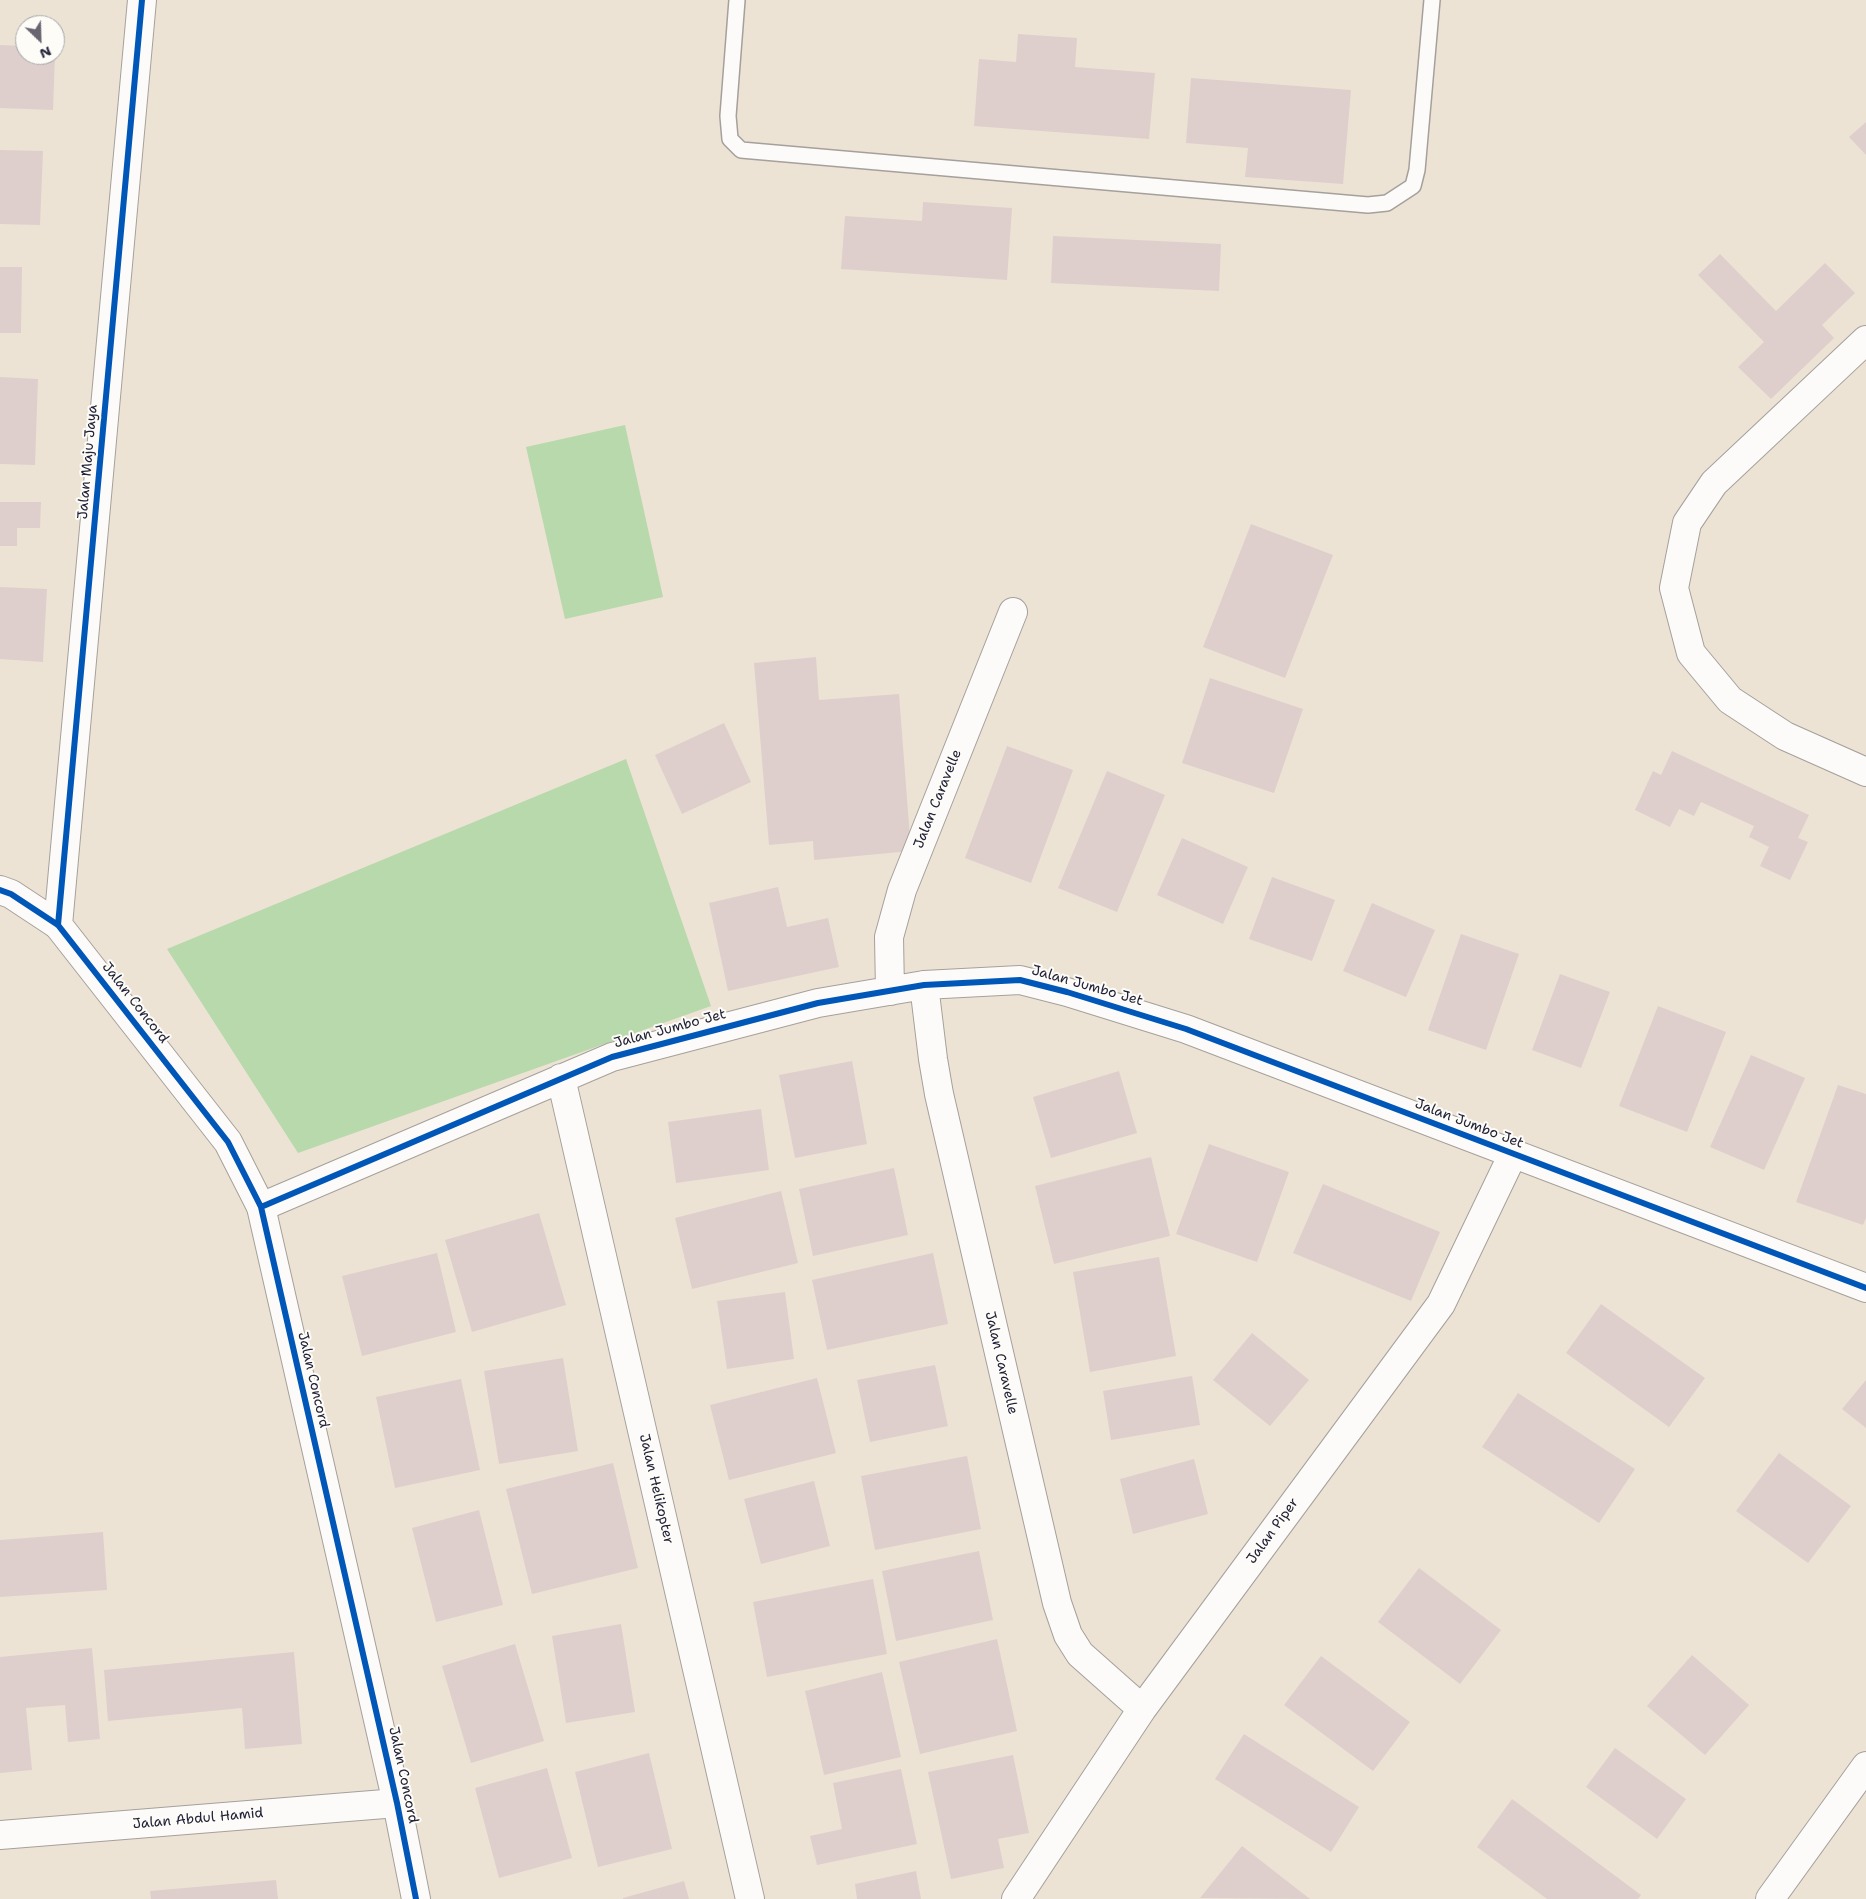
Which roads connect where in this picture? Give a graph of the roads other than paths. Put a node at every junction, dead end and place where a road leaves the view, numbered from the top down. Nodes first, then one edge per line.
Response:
1 (142, 0) edge
2 (737, 0) edge
3 (1432, 0) edge
4 (1866, 340) edge
5 (1013, 612) dead end
6 (1866, 772) edge
7 (0, 890) edge
8 (58, 925) junction
9 (924, 985) junction
10 (890, 991) junction
11 (561, 1078) junction
12 (1514, 1154) junction
13 (261, 1207) junction
14 (1866, 1288) edge
15 (1142, 1709) junction
16 (1866, 1766) edge
17 (397, 1803) junction
18 (0, 1835) edge
19 (416, 1899) edge
20 (750, 1899) edge
21 (1016, 1899) edge
22 (1770, 1899) edge

1 - 8 street, Jalan Maju Jaya
2 - 3 lane
4 - 6 street
5 - 10 street, Jalan Caravelle
7 - 8 street, Jalan Concord
8 - 13 street, Jalan Concord
9 - 10 street, Jalan Jumbo Jet
9 - 12 street, Jalan Jumbo Jet
9 - 15 street, Jalan Caravelle
10 - 11 street, Jalan Jumbo Jet
11 - 13 street, Jalan Jumbo Jet
11 - 20 street, Jalan Helikopter
12 - 14 street, Jalan Jumbo Jet
12 - 15 street, Jalan Piper
13 - 17 street, Jalan Concord
15 - 21 street, Jalan Piper
16 - 22 street
17 - 18 street, Jalan Abdul Hamid
17 - 19 street, Jalan Concord

